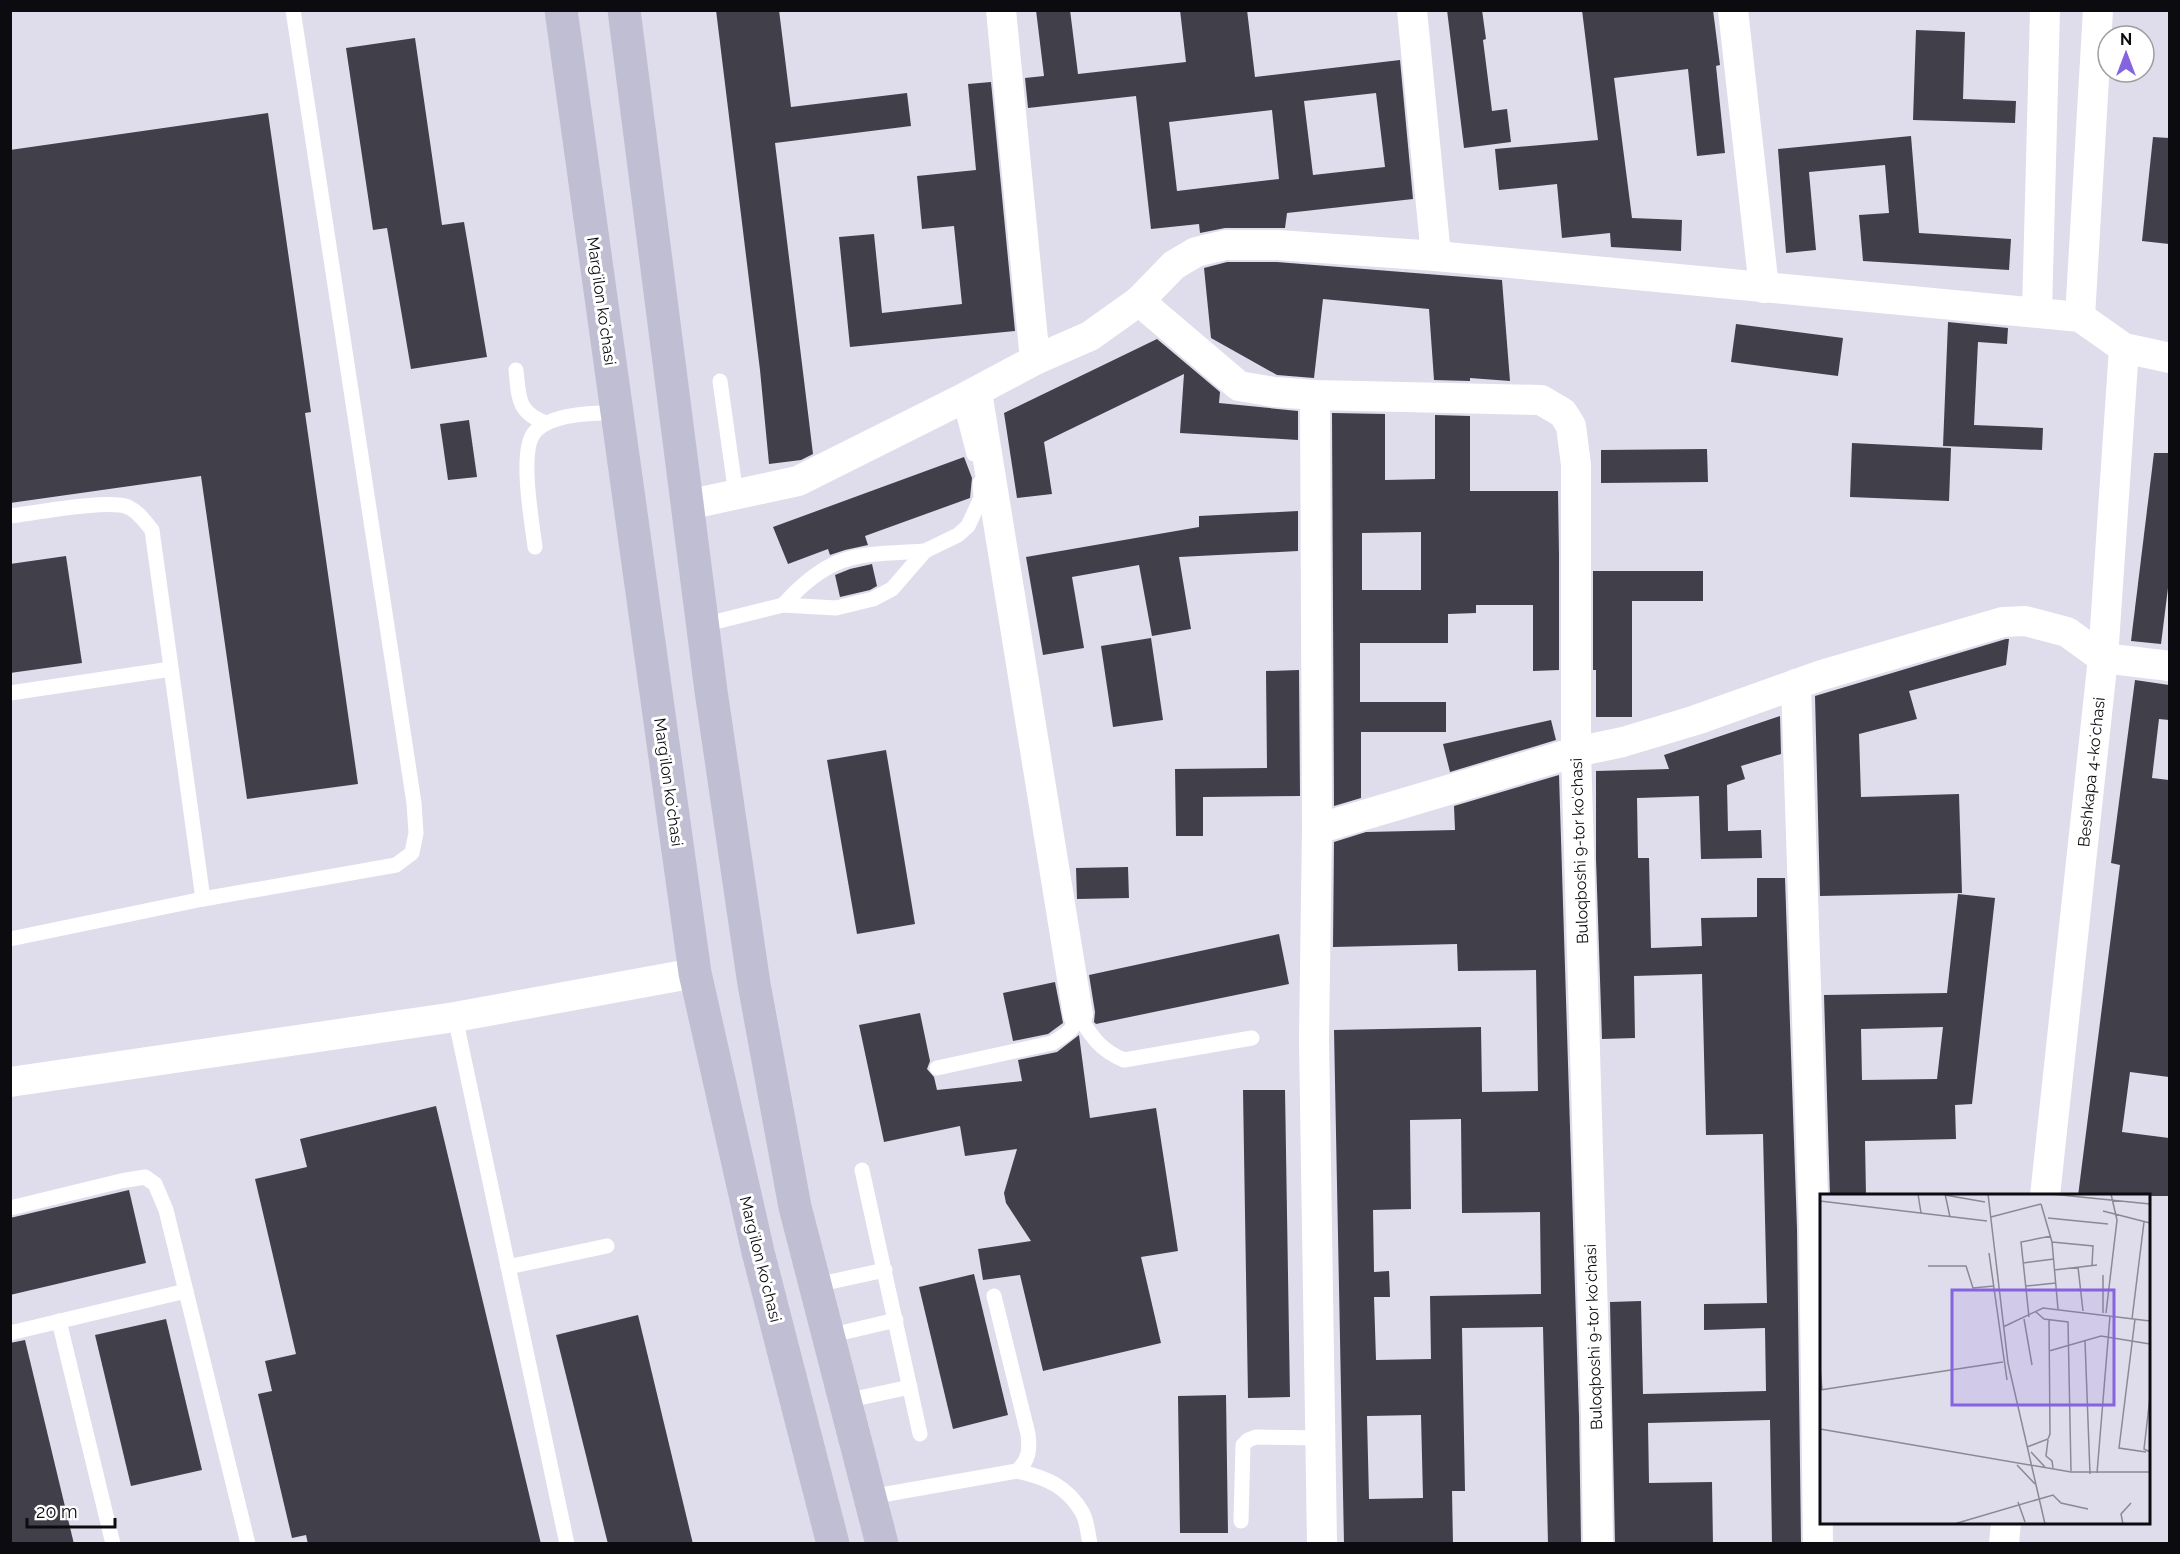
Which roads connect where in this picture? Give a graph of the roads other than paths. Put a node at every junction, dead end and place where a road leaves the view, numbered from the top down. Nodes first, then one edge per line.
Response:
1 (293, 10) edge
2 (561, 10) edge
3 (624, 10) edge
4 (1001, 10) edge
5 (1412, 10) edge
6 (1733, 10) edge
7 (2045, 10) edge
8 (2098, 10) edge
9 (1436, 256) junction
10 (1764, 288) junction
11 (1139, 302) junction
12 (2037, 312) junction
13 (2079, 317) junction
14 (2124, 348) junction
15 (2169, 358) edge
16 (1035, 360) junction
17 (516, 370) dead end
18 (720, 381) dead end
19 (1315, 395) junction
20 (969, 396) junction
21 (617, 412) junction
22 (546, 423) junction
23 (736, 495) junction
24 (687, 505) junction
25 (10, 516) edge
26 (535, 547) dead end
27 (925, 551) junction
28 (783, 605) junction
29 (703, 625) junction
30 (2103, 658) junction
31 (2169, 666) edge
32 (171, 669) junction
33 (1796, 684) junction
34 (10, 693) edge
35 (1576, 752) junction
36 (1317, 829) junction
37 (203, 899) junction
38 (10, 939) edge
39 (695, 973) junction
40 (1078, 1015) junction
41 (455, 1017) junction
42 (1252, 1038) dead end
43 (937, 1068) dead end
44 (10, 1082) edge
45 (861, 1170) dead end
46 (2045, 1194) edge
47 (10, 1208) edge
48 (607, 1246) dead end
49 (508, 1267) junction
50 (885, 1270) junction
51 (816, 1286) junction
52 (186, 1291) junction
53 (994, 1296) dead end
54 (896, 1320) junction
55 (59, 1321) junction
56 (10, 1333) edge
57 (828, 1336) junction
58 (910, 1387) junction
59 (845, 1401) junction
60 (920, 1434) dead end
61 (1321, 1438) junction
62 (1017, 1471) junction
63 (870, 1497) junction
64 (1241, 1521) dead end
65 (2006, 1524) edge
66 (113, 1544) edge
67 (248, 1544) edge
68 (567, 1544) edge
69 (833, 1544) edge
70 (882, 1544) edge
71 (1090, 1544) edge
72 (1322, 1544) edge
73 (1598, 1544) edge
74 (1818, 1544) edge
75 (2004, 1544) edge

1 - 37 lane
2 - 21 main road, Margʻilon koʻchasi
3 - 24 main road
4 - 16 street
5 - 9 street
6 - 10 street
7 - 12 street
8 - 13 street
9 - 10 street
9 - 11 street
10 - 12 street
11 - 16 street
11 - 19 street, Buloqboshi 9-tor koʻchasi
12 - 13 street
13 - 14 street
14 - 15 street
14 - 30 street, Beshkapa 4-koʻchasi
16 - 20 street
17 - 22 lane
18 - 23 lane
19 - 35 street, Buloqboshi 9-tor koʻchasi
19 - 36 street
20 - 23 street
20 - 27 lane
20 - 40 street
21 - 22 lane
21 - 39 main road, Margʻilon koʻchasi
22 - 26 lane
23 - 24 street
24 - 29 main road
25 - 32 lane
27 - 28 lane
27 - 28 lane
28 - 29 lane
29 - 51 main road
30 - 31 street
30 - 33 street
30 - 46 street, Beshkapa 4-koʻchasi
32 - 34 lane
32 - 37 lane
33 - 35 street
33 - 74 street
35 - 36 street
35 - 73 street, Buloqboshi 9-tor koʻchasi
36 - 61 street
37 - 38 lane
39 - 41 street
39 - 69 main road, Margʻilon koʻchasi
40 - 42 lane
40 - 43 lane
41 - 44 street
41 - 49 lane
45 - 50 lane
47 - 52 lane
48 - 49 lane
49 - 68 lane
50 - 51 lane
50 - 54 lane
51 - 57 main road
52 - 55 lane
52 - 67 lane
53 - 62 lane
54 - 57 lane
54 - 58 lane
55 - 56 lane
55 - 66 lane
57 - 59 main road
58 - 59 lane
58 - 60 lane
59 - 63 main road
61 - 64 lane
61 - 72 street
62 - 63 lane
62 - 71 lane
63 - 70 main road
65 - 75 street

